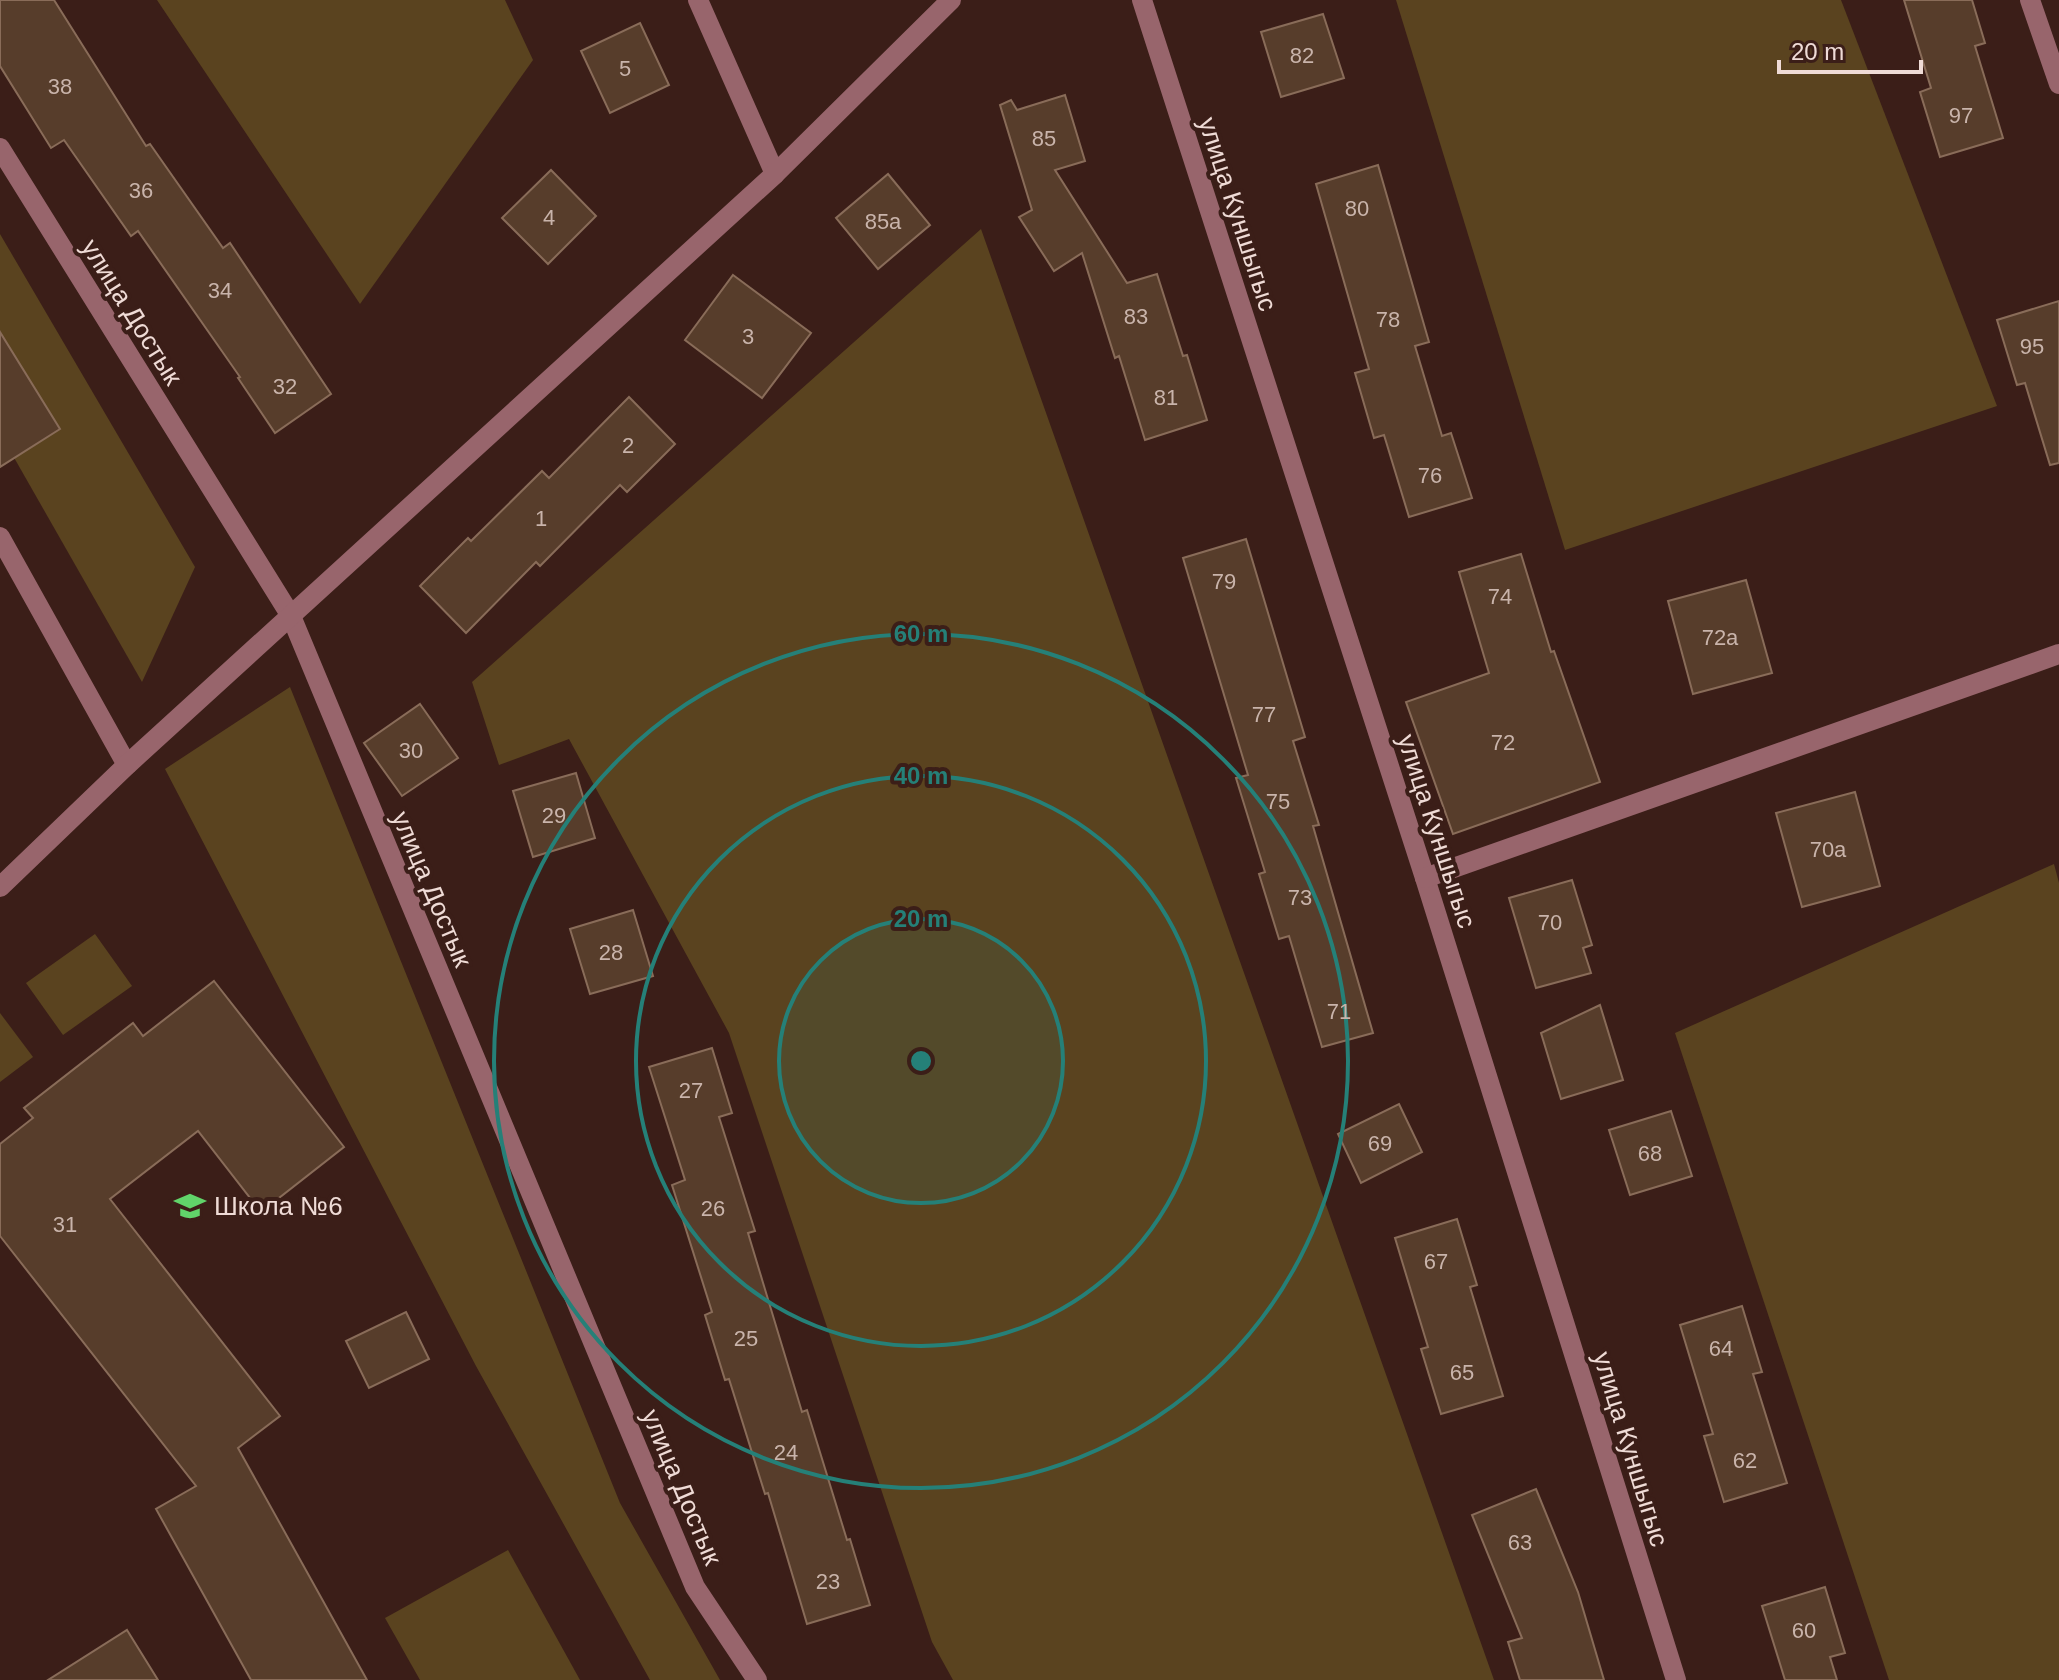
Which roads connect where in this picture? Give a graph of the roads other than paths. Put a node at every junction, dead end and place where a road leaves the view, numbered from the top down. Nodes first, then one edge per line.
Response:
1 (698, 0) edge
2 (951, 0) edge
3 (1142, 0) edge
4 (2030, 0) edge
5 (2059, 84) edge
6 (0, 148) edge
7 (775, 174) junction
8 (0, 537) edge
9 (291, 616) junction
10 (2059, 654) edge
11 (127, 765) junction
12 (1425, 878) junction
13 (0, 887) edge
14 (757, 1680) edge
15 (1676, 1680) edge

1 - 7 street
2 - 7 street
3 - 12 street, улица Куншыгыс
4 - 5 street
6 - 9 street, улица Достык
7 - 9 street
8 - 11 street
9 - 11 street
9 - 14 street, улица Достык
10 - 12 street
11 - 13 street
12 - 15 street, улица Куншыгыс

